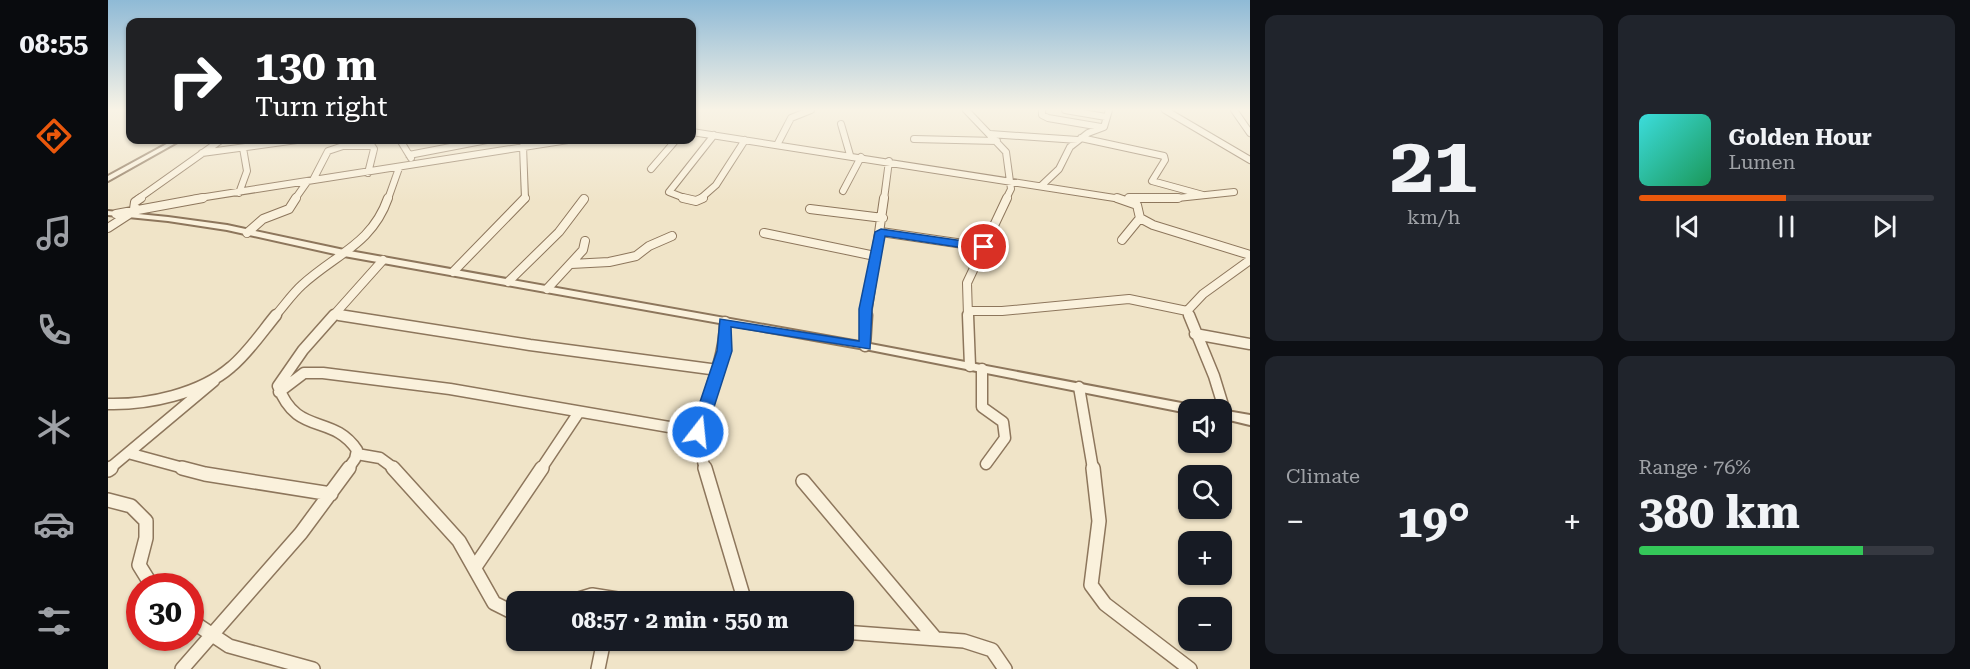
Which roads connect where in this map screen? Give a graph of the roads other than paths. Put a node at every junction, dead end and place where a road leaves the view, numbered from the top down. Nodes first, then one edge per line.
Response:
1 (709, 141) edge
2 (744, 141) edge
3 (753, 141) edge
4 (779, 141) edge
5 (846, 141) edge
6 (997, 141) edge
7 (1077, 141) edge
8 (1091, 141) edge
9 (1218, 141) edge
10 (171, 144) edge
11 (215, 144) edge
12 (270, 144) edge
13 (402, 144) edge
14 (466, 144) edge
15 (520, 144) edge
16 (525, 144) edge
17 (673, 144) edge
18 (777, 145) junction
19 (243, 148) junction
20 (200, 153) junction
21 (409, 155) junction
22 (850, 155) junction
23 (861, 157) junction
24 (1250, 160) edge
25 (889, 161) junction
26 (413, 165) junction
27 (399, 168) junction
28 (651, 169) dead end
29 (368, 173) junction
30 (108, 180) edge
31 (1010, 180) junction
32 (310, 181) junction
33 (1041, 186) junction
34 (843, 191) dead end
35 (1234, 192) dead end
36 (239, 193) junction
37 (1203, 195) junction
38 (1120, 198) junction
39 (584, 200) dead end
40 (810, 209) dead end
41 (131, 212) junction
42 (112, 214) edge
43 (883, 218) junction
44 (1140, 218) junction
45 (108, 228) edge
46 (881, 232) junction
47 (247, 233) junction
48 (764, 233) dead end
49 (672, 236) dead end
50 (1122, 240) dead end
51 (585, 241) dead end
52 (984, 247) junction
53 (344, 253) junction
54 (1250, 255) edge
55 (875, 256) junction
56 (383, 260) junction
57 (1250, 260) edge
58 (572, 264) junction
59 (453, 272) junction
60 (508, 282) junction
61 (547, 289) junction
62 (968, 311) junction
63 (1186, 311) junction
64 (335, 314) junction
65 (725, 322) junction
66 (1195, 334) junction
67 (1250, 344) edge
68 (865, 346) junction
69 (970, 366) junction
70 (982, 369) junction
71 (718, 370) junction
72 (218, 377) junction
73 (1079, 387) junction
74 (279, 392) junction
75 (1219, 399) edge
76 (108, 404) edge
77 (1178, 406) edge
78 (579, 412) junction
79 (1232, 417) edge
80 (1250, 420) edge
81 (698, 432) junction
82 (128, 453) junction
83 (357, 454) junction
84 (986, 464) dead end
85 (108, 470) edge
86 (803, 481) dead end
87 (331, 494) junction
88 (108, 500) edge
89 (475, 567) junction
90 (144, 573) edge
91 (742, 591) edge
92 (506, 609) edge
93 (204, 629) edge
94 (854, 633) edge
95 (213, 634) junction
96 (935, 638) junction
97 (602, 651) edge
98 (182, 669) edge
99 (313, 669) edge
100 (598, 669) edge
101 (1005, 669) edge
102 (1190, 669) edge

1 - 2 street
3 - 18 street
4 - 18 street
5 - 22 street
6 - 31 street
7 - 33 street
8 - 37 street
9 - 24 street
10 - 30 street
11 - 20 street
12 - 19 street
13 - 21 street
14 - 21 street
15 - 26 street
16 - 59 street
17 - 28 street
18 - 22 street
19 - 20 street
19 - 36 street
20 - 41 street
21 - 26 street
22 - 23 street
23 - 25 street
23 - 34 street
25 - 31 street
25 - 43 street
26 - 27 street
27 - 29 street
27 - 53 street
29 - 32 street
29 - 32 street
31 - 33 street
31 - 52 street
32 - 36 street
32 - 47 street
33 - 38 street
35 - 37 street
36 - 41 street
37 - 38 street
38 - 44 street
39 - 60 street
40 - 43 street
41 - 42 street
41 - 45 street
41 - 47 street
43 - 46 street
44 - 50 street
44 - 54 street
46 - 52 street
46 - 55 street
47 - 53 street
48 - 55 street
49 - 58 street
51 - 58 street
52 - 62 street
53 - 56 street
53 - 72 street
55 - 68 street
56 - 59 street
56 - 64 street
57 - 63 street
58 - 61 street
59 - 60 street
60 - 61 street
61 - 65 street
62 - 63 street
62 - 69 street
63 - 66 street
64 - 71 street
64 - 74 street
65 - 68 street
65 - 71 street
66 - 67 street
66 - 75 street
68 - 69 street
69 - 70 street
70 - 73 street
70 - 84 street
71 - 81 street
72 - 76 street
72 - 82 street
73 - 77 street
73 - 102 street
74 - 78 street
74 - 83 street
78 - 81 street
78 - 89 street
79 - 80 street
81 - 91 street
82 - 85 street
82 - 87 street
83 - 87 street
83 - 89 street
86 - 96 street
87 - 95 street
88 - 90 street
89 - 92 street
93 - 95 street
94 - 96 street
95 - 98 street
95 - 99 street
96 - 101 street
97 - 100 street

